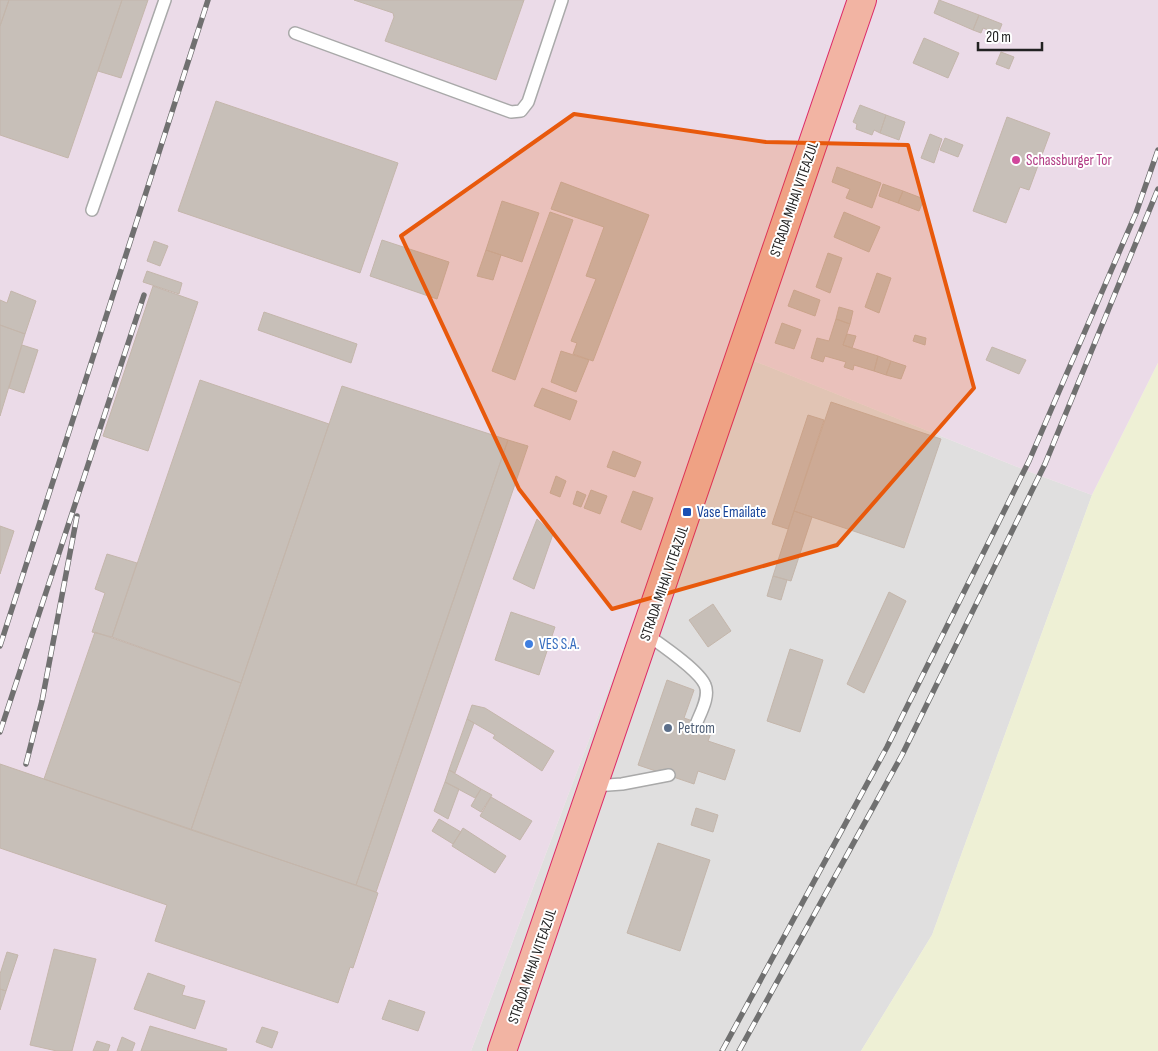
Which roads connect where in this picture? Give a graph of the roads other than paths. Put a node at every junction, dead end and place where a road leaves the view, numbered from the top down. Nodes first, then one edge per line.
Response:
1 (165, 0) edge
2 (562, 0) edge
3 (862, 0) edge
4 (295, 33) dead end
5 (92, 210) dead end
6 (646, 634) junction
7 (697, 722) dead end
8 (669, 775) dead end
9 (594, 786) junction
10 (502, 1051) edge

1 - 5 lane
2 - 4 lane
3 - 6 highway, STRADA MIHAI VITEAZUL
6 - 7 lane
6 - 9 highway, STRADA MIHAI VITEAZUL
8 - 9 lane
9 - 10 highway, STRADA MIHAI VITEAZUL

